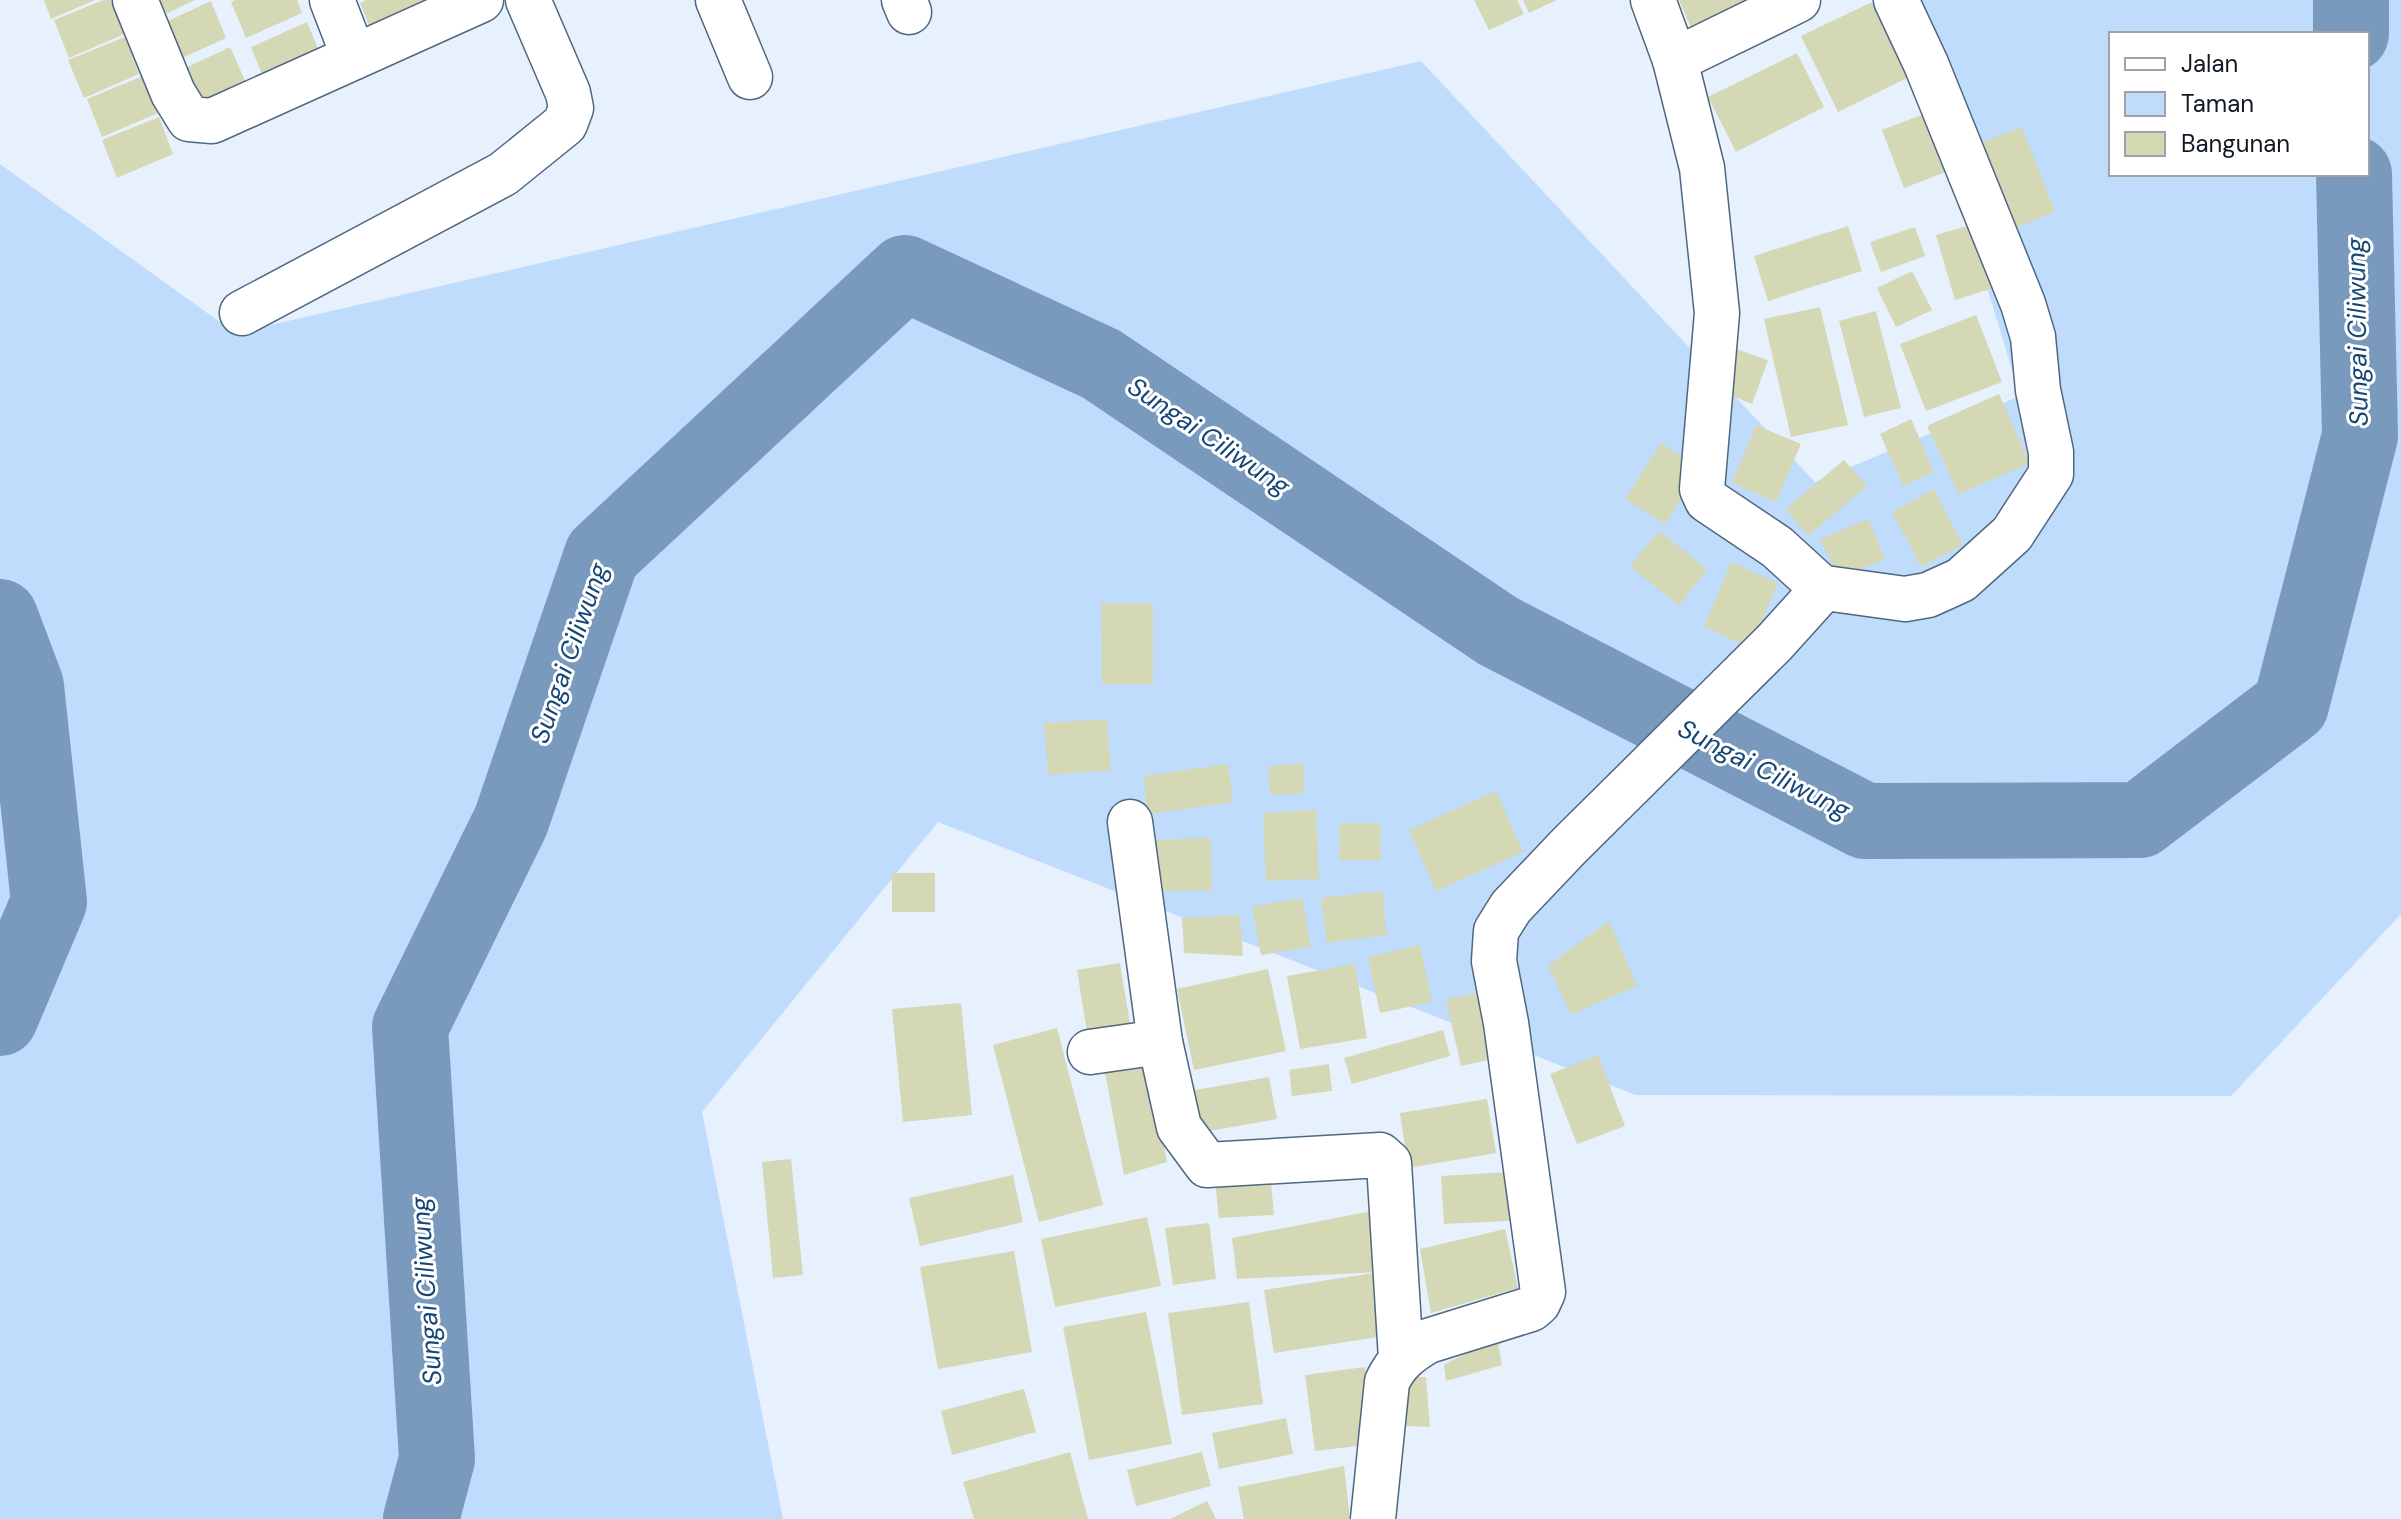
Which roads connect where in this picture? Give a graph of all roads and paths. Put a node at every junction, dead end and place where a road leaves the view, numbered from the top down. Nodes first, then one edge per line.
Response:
1 (135, 0) edge
2 (332, 0) edge
3 (481, 0) edge
4 (528, 0) edge
5 (718, 0) edge
6 (1653, 0) edge
7 (1798, 0) edge
8 (1896, 0) edge
9 (354, 57) junction
10 (1675, 60) junction
11 (750, 77) dead end
12 (242, 313) dead end
13 (1823, 589) junction
14 (1130, 822) dead end
15 (1160, 1042) junction
16 (1090, 1052) dead end
17 (1401, 1359) junction
18 (1373, 1519) edge

1 - 9 street
2 - 9 street
3 - 9 street
4 - 12 street
5 - 11 street
6 - 10 street
7 - 10 street
8 - 13 street
10 - 13 street
13 - 17 street
14 - 15 street
15 - 16 street
15 - 17 street
17 - 18 street

